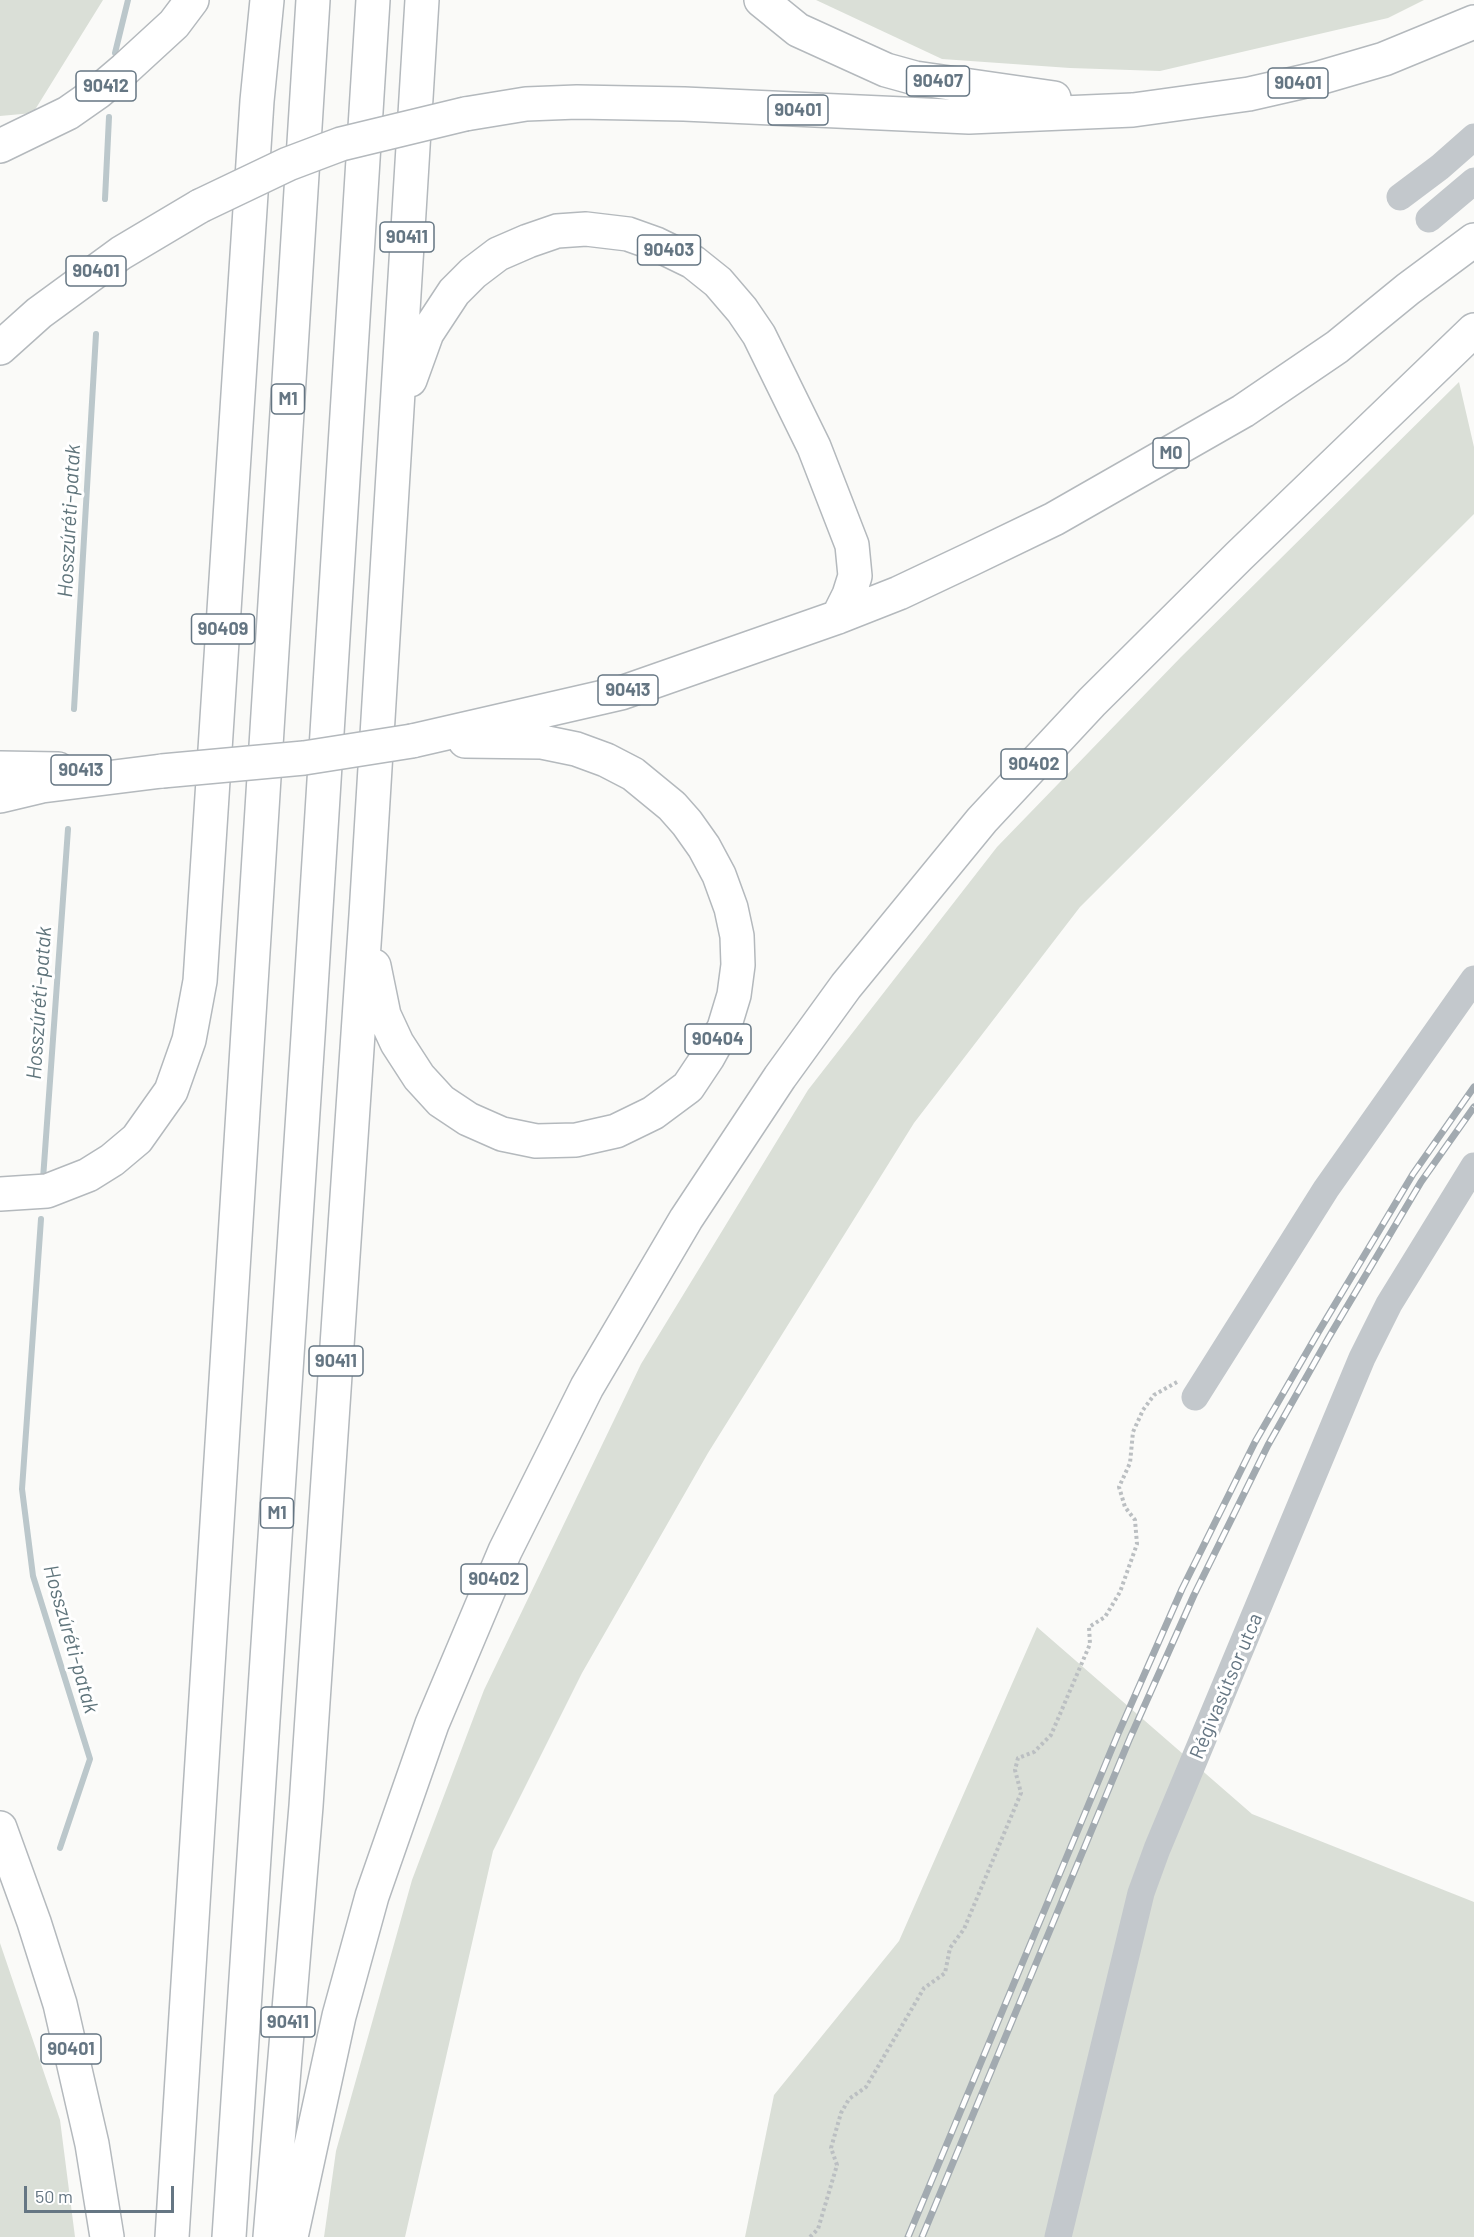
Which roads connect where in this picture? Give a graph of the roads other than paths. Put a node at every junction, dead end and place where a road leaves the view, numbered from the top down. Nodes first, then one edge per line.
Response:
1 (192, 0) edge
2 (267, 0) edge
3 (313, 0) edge
4 (373, 0) edge
5 (422, 0) edge
6 (761, 0) edge
7 (1474, 22) edge
8 (1133, 110) junction
9 (1474, 137) edge
10 (0, 146) edge
11 (1474, 181) edge
12 (1400, 197) dead end
13 (1429, 219) dead end
14 (1474, 240) edge
15 (1474, 330) edge
16 (0, 348) edge
17 (393, 474) junction
18 (838, 617) junction
19 (412, 741) junction
20 (0, 768) edge
21 (162, 771) junction
22 (0, 796) edge
23 (366, 915) junction
24 (1474, 979) edge
25 (1474, 1166) edge
26 (0, 1194) edge
27 (1201, 1388) road end
28 (0, 1828) edge
29 (107, 2237) edge
30 (172, 2237) edge
31 (229, 2237) edge
32 (270, 2237) edge
33 (291, 2237) edge
34 (1058, 2237) edge

1 - 10 highway, 90412
2 - 26 highway, 90409
3 - 30 highway, M1
4 - 31 highway, M1
5 - 17 highway, 90411
6 - 8 highway, 90407
7 - 8 highway, 90401
8 - 16 highway, 90401, bridge
9 - 12 street
11 - 13 street
14 - 18 highway, M0
15 - 33 highway, 90402
17 - 18 highway, 90403
17 - 23 highway, 90411
18 - 19 highway, 90413
19 - 21 highway, 90413, bridge
19 - 23 highway, 90404
20 - 21 highway, 90413
21 - 22 highway
23 - 32 highway, 90411
24 - 27 street
25 - 34 street, Régivasútsor utca
28 - 29 highway, 90401

